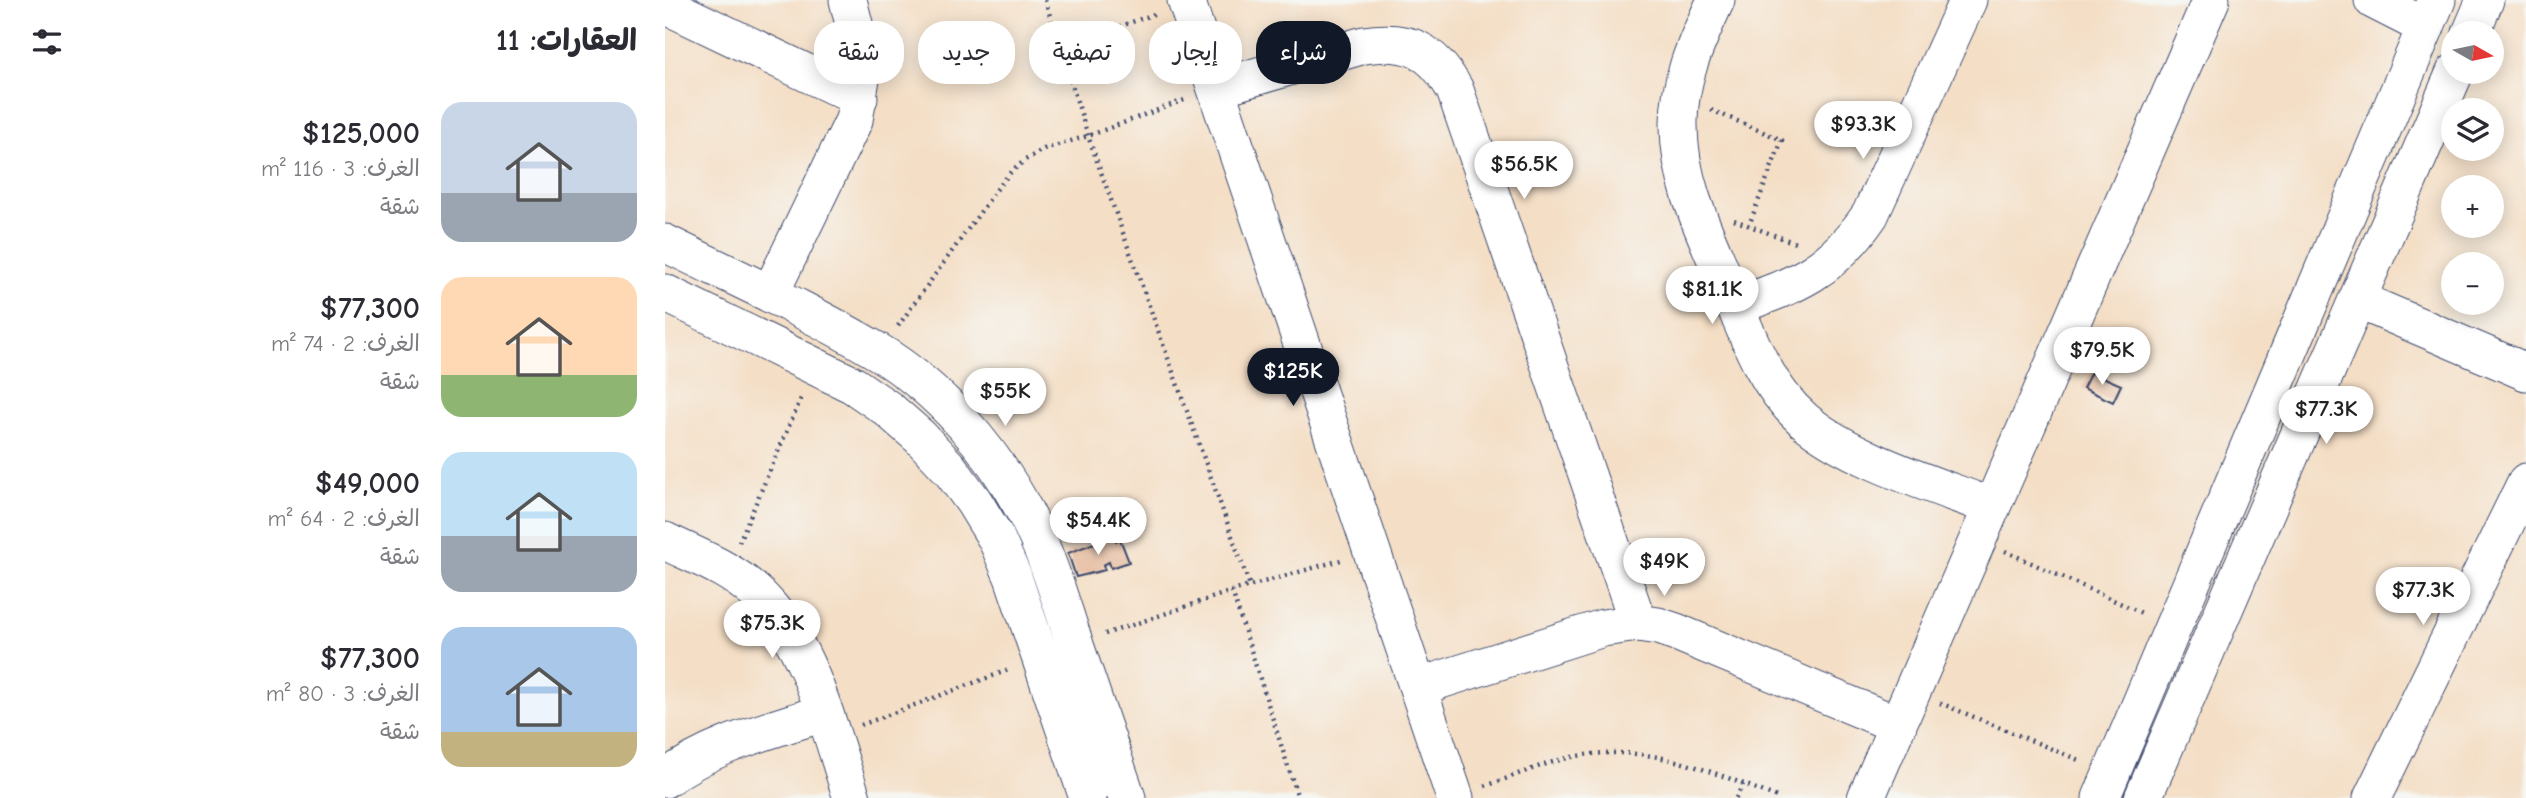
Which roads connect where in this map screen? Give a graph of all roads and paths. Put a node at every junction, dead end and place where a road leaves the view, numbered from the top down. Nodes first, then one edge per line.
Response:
1 (848, 0) edge
2 (1045, 0) edge
3 (1716, 0) edge
4 (1968, 0) edge
5 (2211, 0) edge
6 (2373, 0) edge
7 (2485, 0) edge
8 (1187, 1) edge
9 (665, 5) edge
10 (2432, 13) edge
11 (1052, 21) edge
12 (1133, 21) edge
13 (2476, 21) edge
14 (1071, 84) edge
15 (2450, 84) edge
16 (1217, 88) junction
17 (859, 98) junction
18 (1681, 98) junction
19 (1088, 136) junction
20 (1693, 204) junction
21 (1749, 225) junction
22 (665, 243) edge
23 (1835, 258) junction
24 (665, 293) edge
25 (770, 294) junction
26 (2358, 300) junction
27 (1735, 306) junction
28 (879, 352) junction
29 (815, 366) junction
30 (2526, 372) edge
31 (2526, 482) edge
32 (1985, 523) junction
33 (665, 541) edge
34 (1372, 551) junction
35 (727, 571) junction
36 (1250, 586) junction
37 (1232, 591) junction
38 (1638, 623) junction
39 (2173, 627) junction
40 (1071, 633) junction
41 (1036, 646) junction
42 (1418, 687) junction
43 (1912, 692) junction
44 (827, 724) junction
45 (1898, 725) junction
46 (665, 779) edge
47 (1742, 784) junction
48 (2106, 785) edge
49 (1455, 797) edge
50 (852, 798) edge
51 (1087, 798) edge
52 (1128, 798) edge
53 (1298, 798) edge
54 (1736, 798) edge
55 (1780, 798) edge
56 (1866, 798) edge
57 (2143, 798) edge
58 (2372, 798) edge

1 - 17 street
2 - 11 path
3 - 18 street
4 - 23 street
5 - 32 street
6 - 10 street
7 - 13 street
8 - 12 path
8 - 16 street
9 - 17 street
10 - 39 street
14 - 19 path
15 - 26 street
16 - 19 path
16 - 34 street
16 - 38 street
17 - 25 street
18 - 20 street
18 - 21 path
19 - 28 path
19 - 36 path
20 - 21 path
20 - 27 street
21 - 23 path
22 - 25 street
23 - 27 street
24 - 29 street
25 - 28 street
26 - 30 street
26 - 57 street
27 - 32 street
28 - 40 street
29 - 35 path
29 - 41 street
31 - 58 street
32 - 39 path
32 - 43 street
33 - 35 street
34 - 36 path
34 - 42 street
35 - 44 street
36 - 37 path
37 - 40 path
37 - 53 path
38 - 42 street
38 - 45 street
39 - 48 street
40 - 41 street
40 - 52 street
41 - 44 path
41 - 51 street
42 - 49 street
43 - 45 street
43 - 48 path
44 - 46 street
44 - 50 street
45 - 56 street
47 - 49 path
47 - 54 path
47 - 55 path

